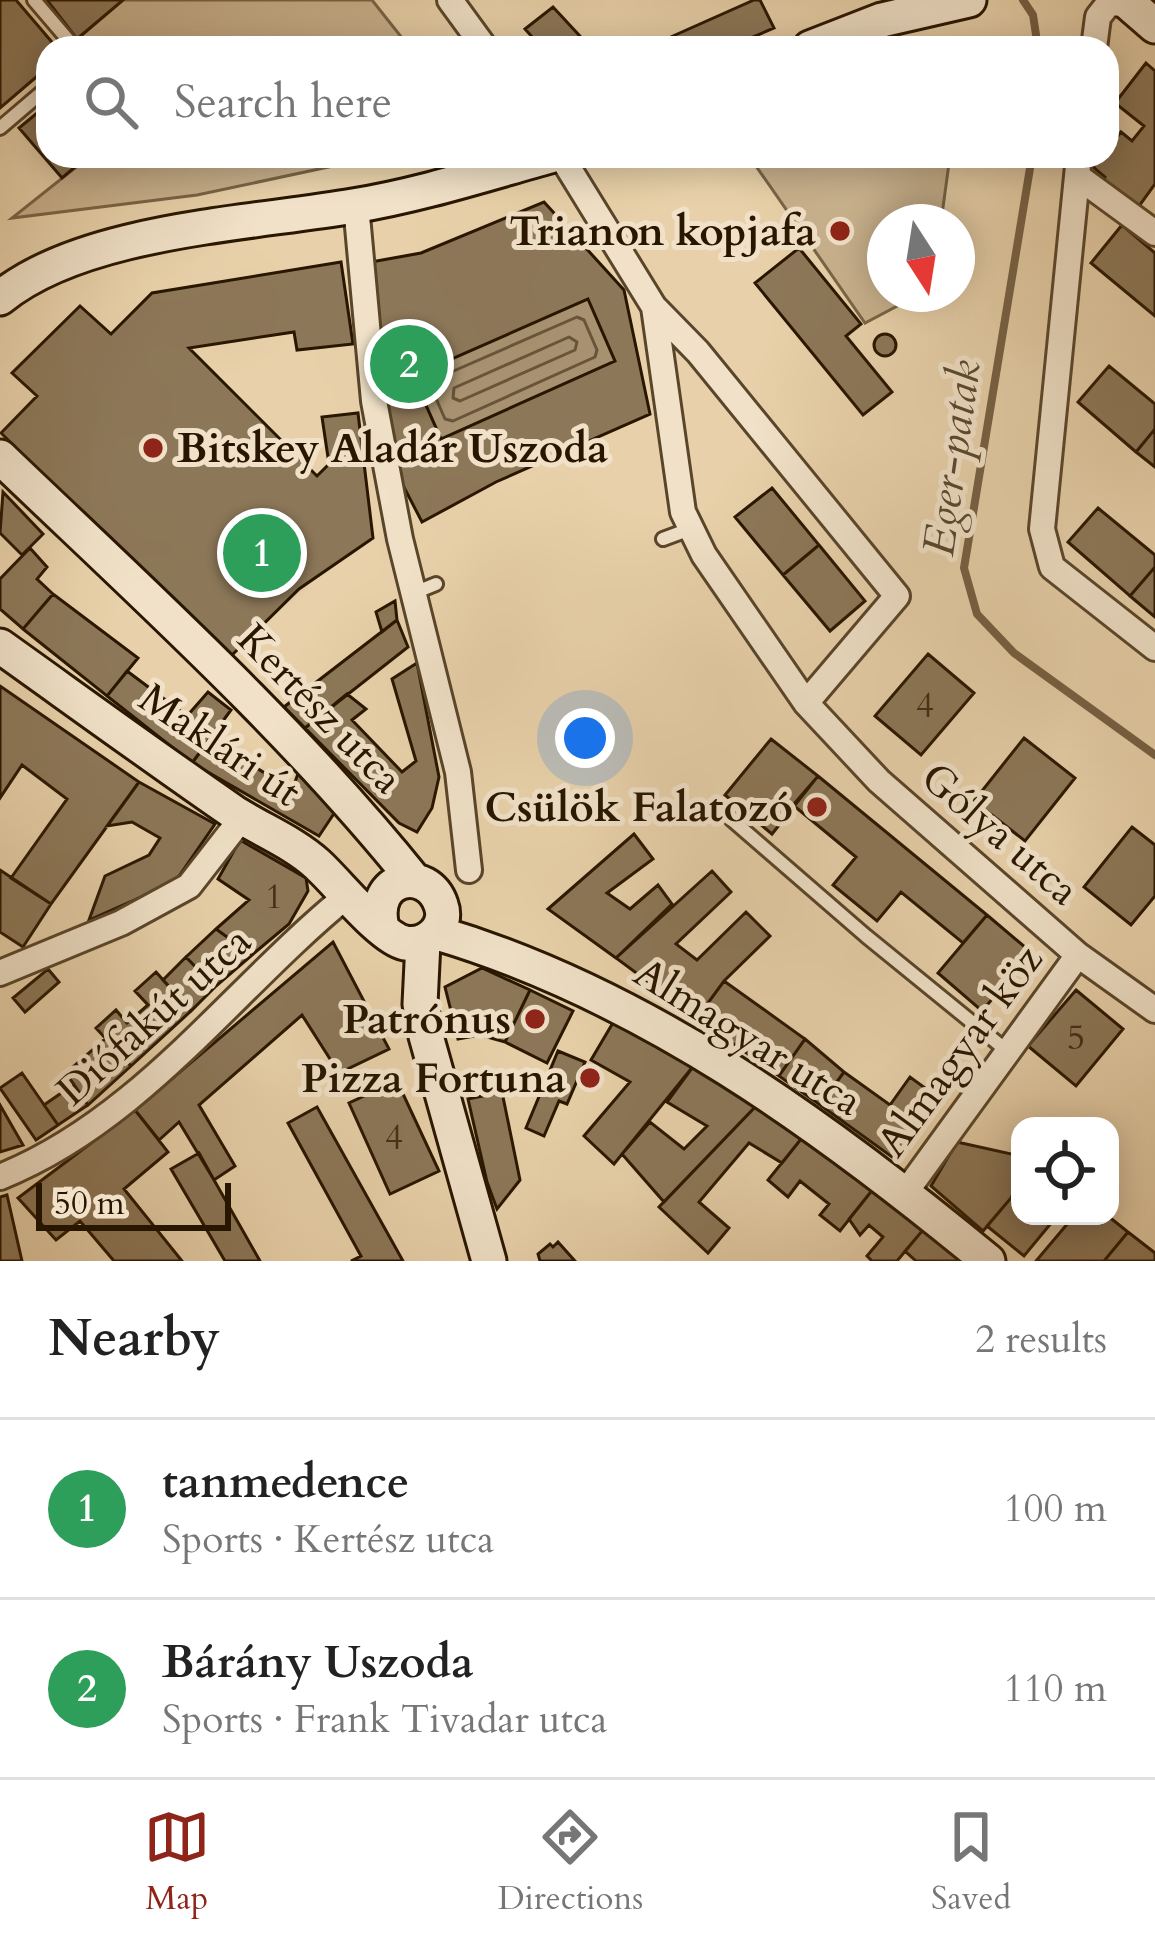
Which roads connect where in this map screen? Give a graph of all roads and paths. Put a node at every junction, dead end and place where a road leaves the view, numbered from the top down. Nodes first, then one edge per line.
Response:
1 (34, 0) edge
2 (450, 0) edge
3 (969, 0) edge
4 (1136, 10) edge
5 (65, 36) edge
6 (476, 36) edge
7 (841, 36) edge
8 (1096, 36) edge
9 (36, 97) edge
10 (0, 128) edge
11 (503, 168) edge
12 (568, 168) edge
13 (1078, 168) edge
14 (1083, 168) edge
15 (356, 206) junction
16 (1155, 233) edge
17 (0, 298) edge
18 (654, 307) junction
19 (0, 457) edge
20 (691, 529) junction
21 (663, 538) dead end
22 (0, 646) edge
23 (1155, 647) edge
24 (806, 703) junction
25 (242, 818) junction
26 (731, 819) dead end
27 (470, 870) dead end
28 (414, 880) junction
29 (349, 894) junction
30 (409, 935) junction
31 (1078, 955) junction
32 (0, 973) edge
33 (1155, 1010) edge
34 (1006, 1050) junction
35 (0, 1177) edge
36 (905, 1193) junction
37 (489, 1261) edge
38 (988, 1261) edge

1 - 5 lane
2 - 6 street
3 - 7 street
4 - 8 street
9 - 10 lane
11 - 15 street
12 - 18 street
13 - 23 street
14 - 16 street
15 - 17 street
15 - 27 street
18 - 20 street, Gólya utca
18 - 24 street
19 - 28 street, Kertész utca
20 - 21 lane
20 - 24 street, Gólya utca
22 - 25 street, Maklári út
24 - 31 street, Gólya utca
25 - 29 street, Maklári út
25 - 32 street
26 - 34 lane
28 - 30 street
28 - 30 street
29 - 30 street, Maklári út
29 - 35 street, Diófakút utca
30 - 36 street, Almagyar utca
30 - 37 street
31 - 33 street, Gólya utca
31 - 34 street, Almagyar köz
34 - 36 street, Almagyar köz
36 - 38 street, Almagyar utca

